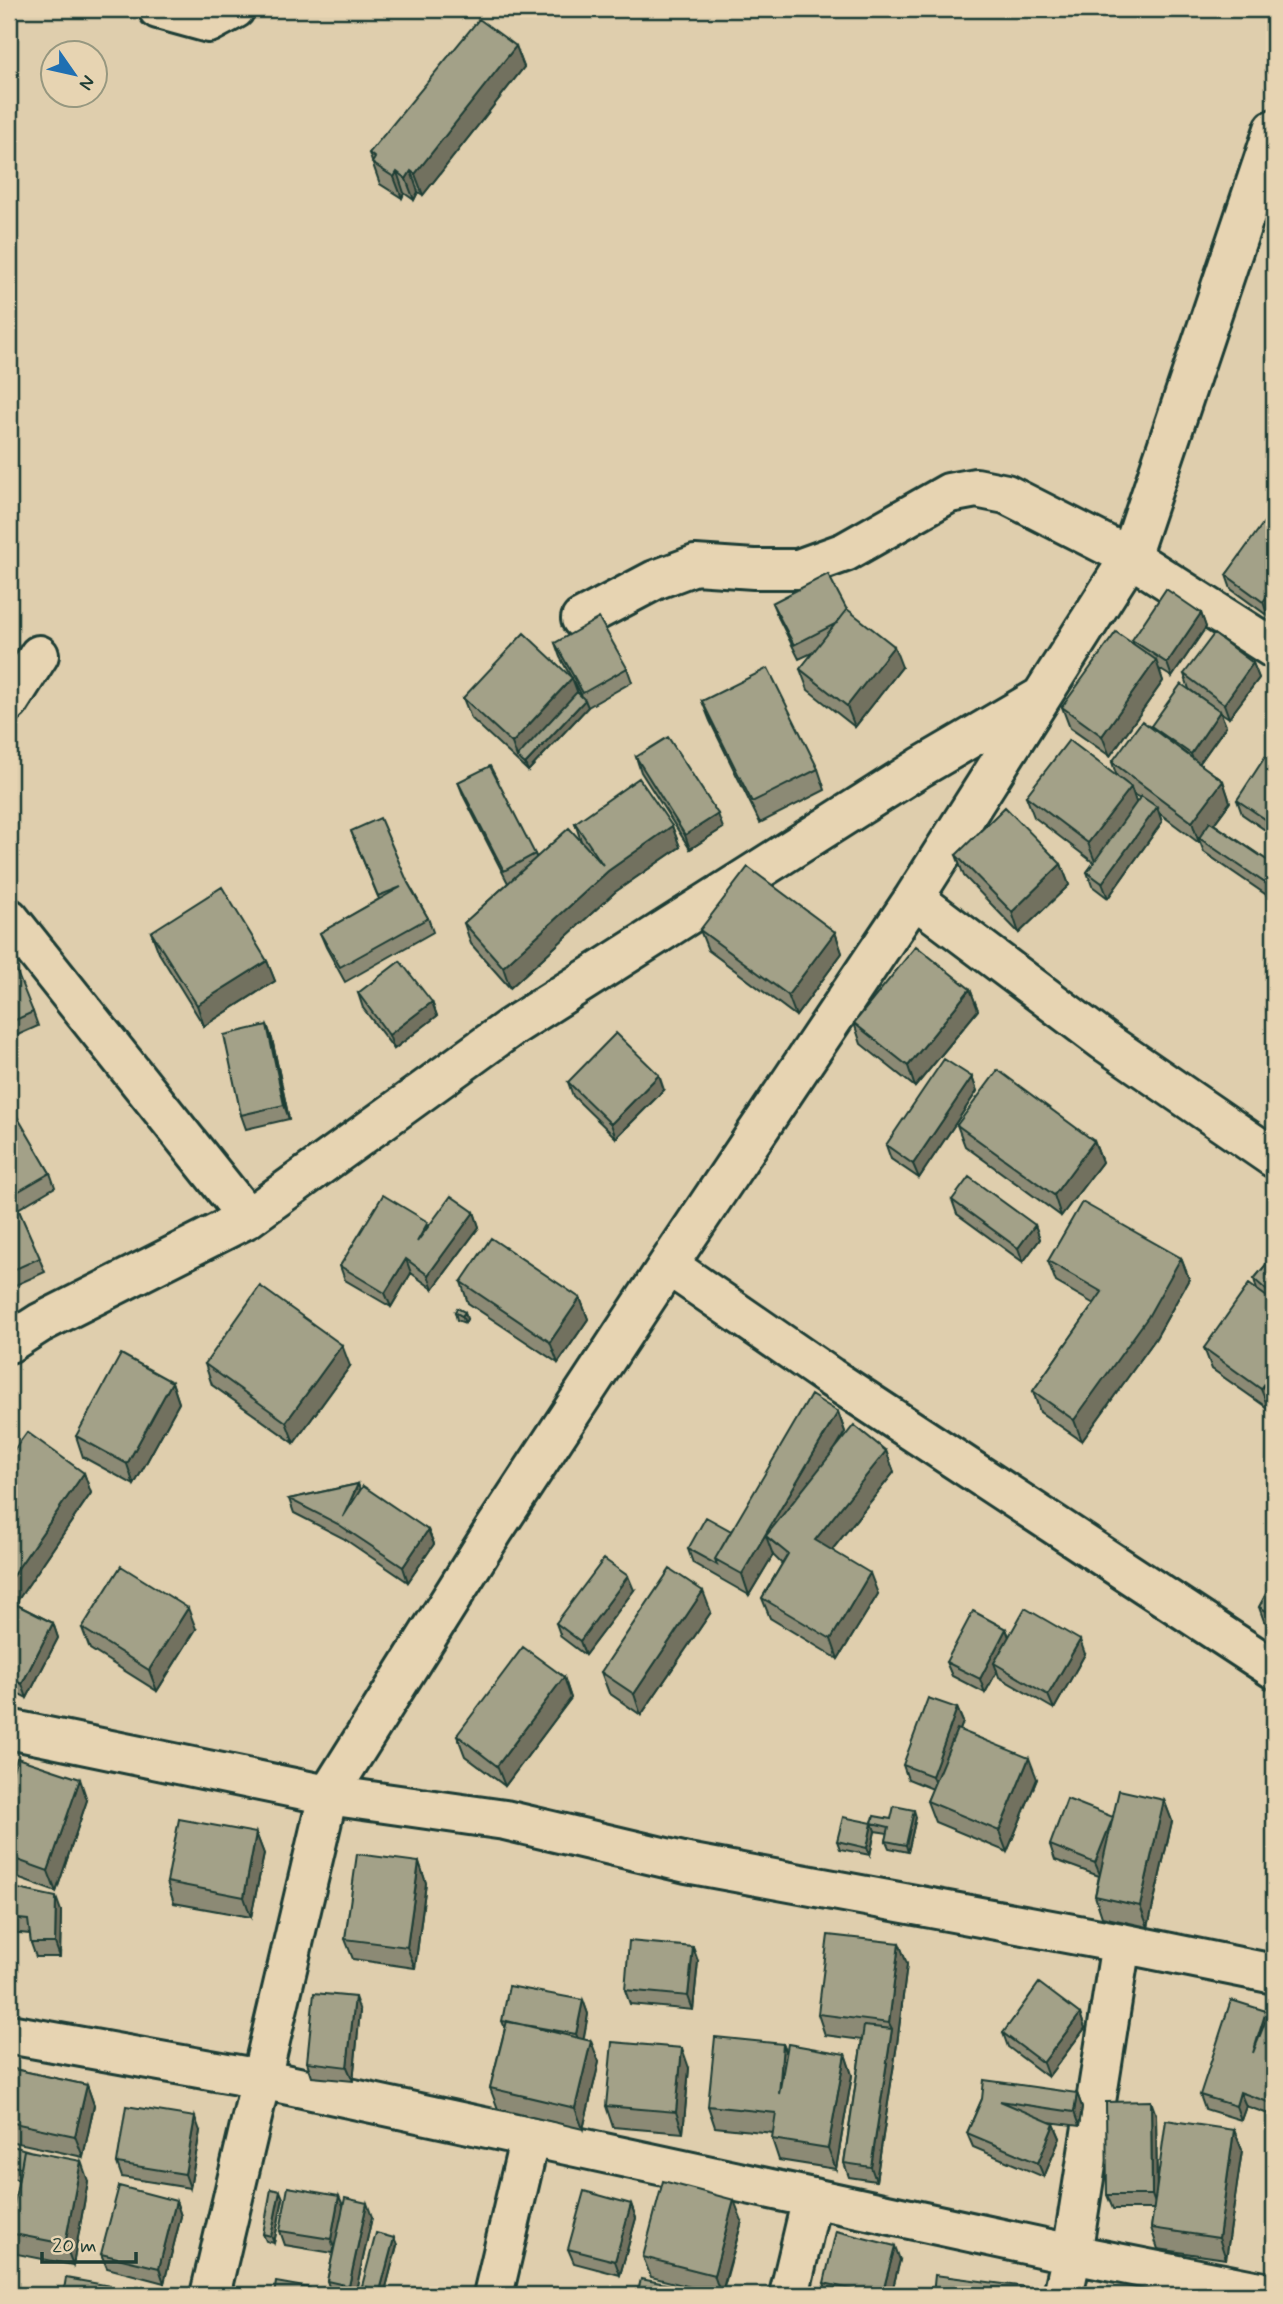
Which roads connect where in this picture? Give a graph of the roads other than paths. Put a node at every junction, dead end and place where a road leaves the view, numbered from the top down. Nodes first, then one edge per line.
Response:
1 (158, 9) edge
2 (235, 9) edge
3 (1274, 129) edge
4 (1130, 557) junction
5 (581, 619) dead end
6 (1274, 649) edge
7 (39, 655) dead end
8 (1044, 695) junction
9 (9, 702) edge
10 (914, 898) junction
11 (9, 918) edge
12 (1274, 1157) edge
13 (248, 1218) junction
14 (668, 1265) junction
15 (9, 1343) edge
16 (1274, 1669) edge
17 (9, 1729) edge
18 (328, 1795) junction
19 (1121, 1943) junction
20 (1274, 1974) edge
21 (9, 2034) edge
22 (261, 2079) junction
23 (530, 2137) junction
24 (812, 2198) junction
25 (1072, 2254) junction
26 (1274, 2294) edge
27 (210, 2295) edge
28 (493, 2295) edge
29 (789, 2295) edge
30 (1063, 2295) edge

1 - 2 street
3 - 4 street
4 - 5 street
4 - 6 street
4 - 8 street
7 - 9 street
8 - 10 street
8 - 13 street
10 - 12 street
10 - 14 street
11 - 13 street
13 - 15 street
14 - 16 street
14 - 18 street
17 - 18 street
18 - 19 street
18 - 22 street
19 - 20 street
19 - 25 street
21 - 22 street
22 - 23 street
22 - 27 street
23 - 24 street
23 - 28 street
24 - 25 street
24 - 29 street
25 - 26 street
25 - 30 street

